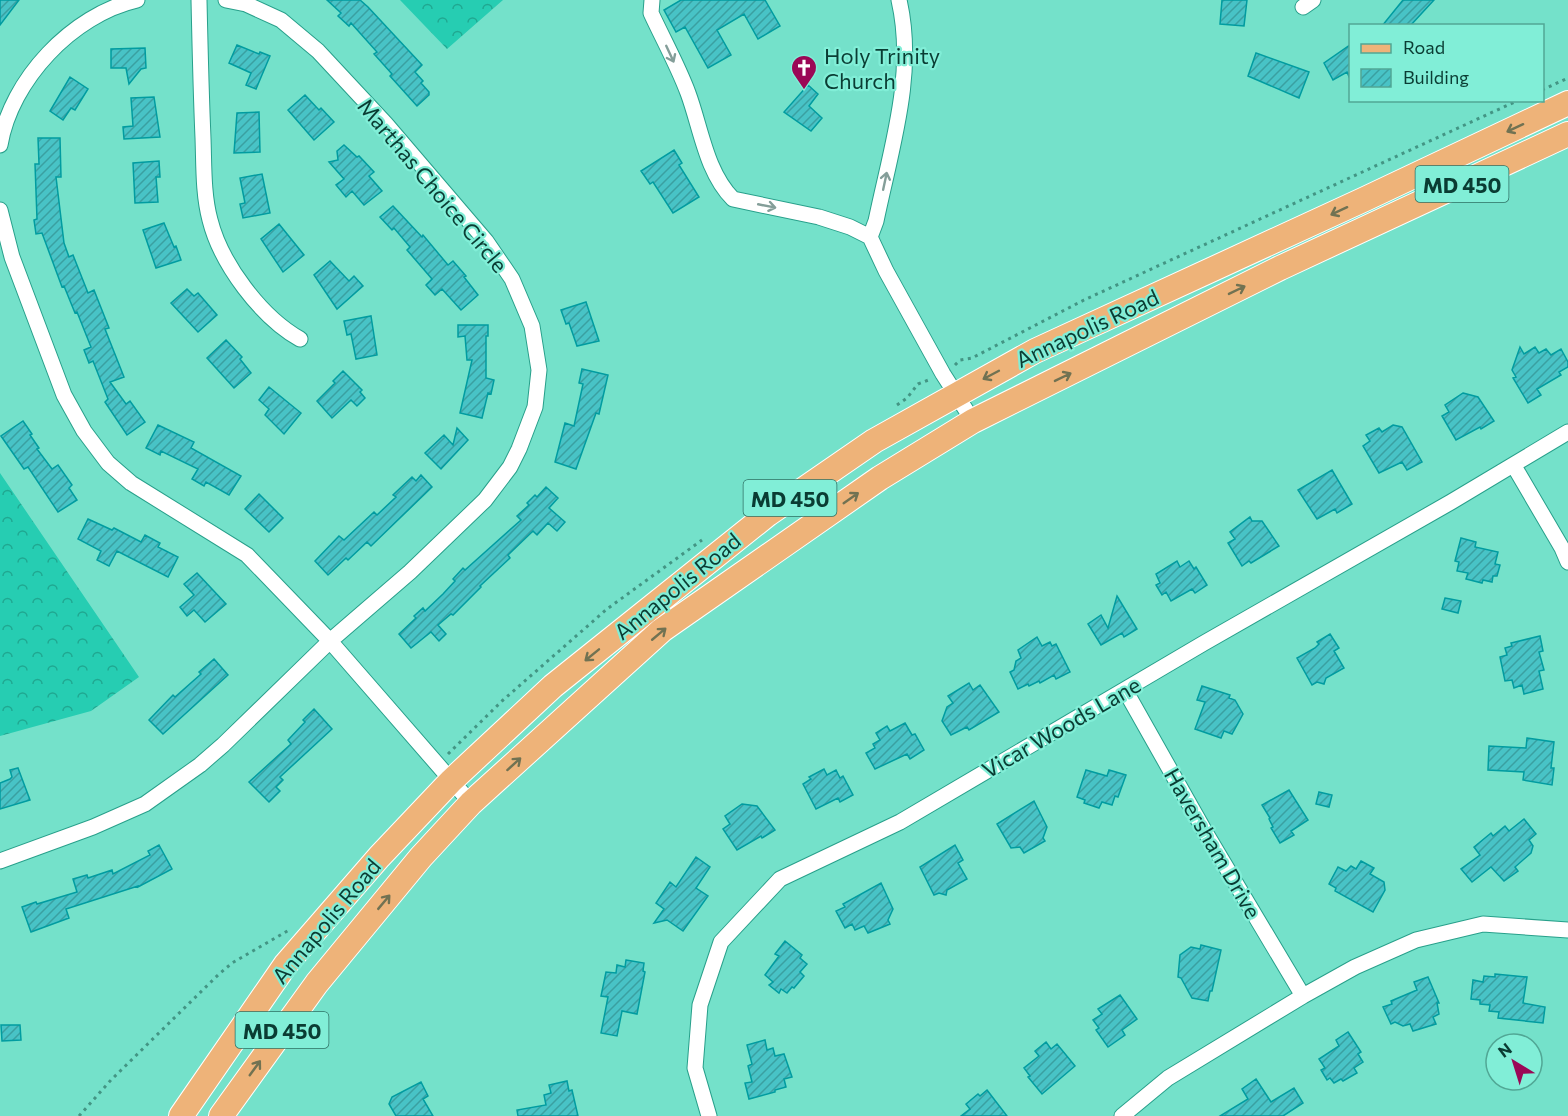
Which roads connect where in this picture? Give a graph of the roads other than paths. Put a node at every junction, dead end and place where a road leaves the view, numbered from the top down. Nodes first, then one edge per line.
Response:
1 (137, 0) edge
2 (199, 0) edge
3 (226, 0) edge
4 (652, 0) edge
5 (899, 0) edge
6 (1568, 103) edge
7 (1568, 134) edge
8 (0, 146) edge
9 (0, 210) edge
10 (870, 237) junction
11 (300, 339) dead end
12 (955, 394) junction
13 (973, 421) junction
14 (1568, 432) edge
15 (1514, 466) junction
16 (1568, 562) edge
17 (330, 641) junction
18 (1125, 690) junction
19 (451, 781) junction
20 (471, 803) junction
21 (0, 861) edge
22 (1568, 930) edge
23 (1302, 996) junction
24 (181, 1116) edge
25 (221, 1116) edge
26 (710, 1116) edge
27 (1122, 1116) edge

1 - 8 street
2 - 11 street
3 - 17 street, Marthas Choice Circle
4 -> 10 street
10 -> 5 street
6 -> 12 main road, Annapolis Road / MD 450
13 -> 7 main road, Annapolis Road / MD 450
9 - 17 street
10 - 12 street
12 - 13 street
12 -> 19 main road, Annapolis Road / MD 450
20 -> 13 main road, Annapolis Road / MD 450
14 - 15 street, Vicar Woods Lane
15 - 16 street
15 - 18 street, Vicar Woods Lane
17 - 19 street
17 - 21 street, Marthas Choice Circle
18 - 23 street, Haversham Drive
18 - 26 street, Vicar Woods Lane
19 - 20 street
19 - 24 main road, Annapolis Road / MD 450
25 -> 20 main road, Annapolis Road / MD 450
22 - 23 street
23 - 27 street

